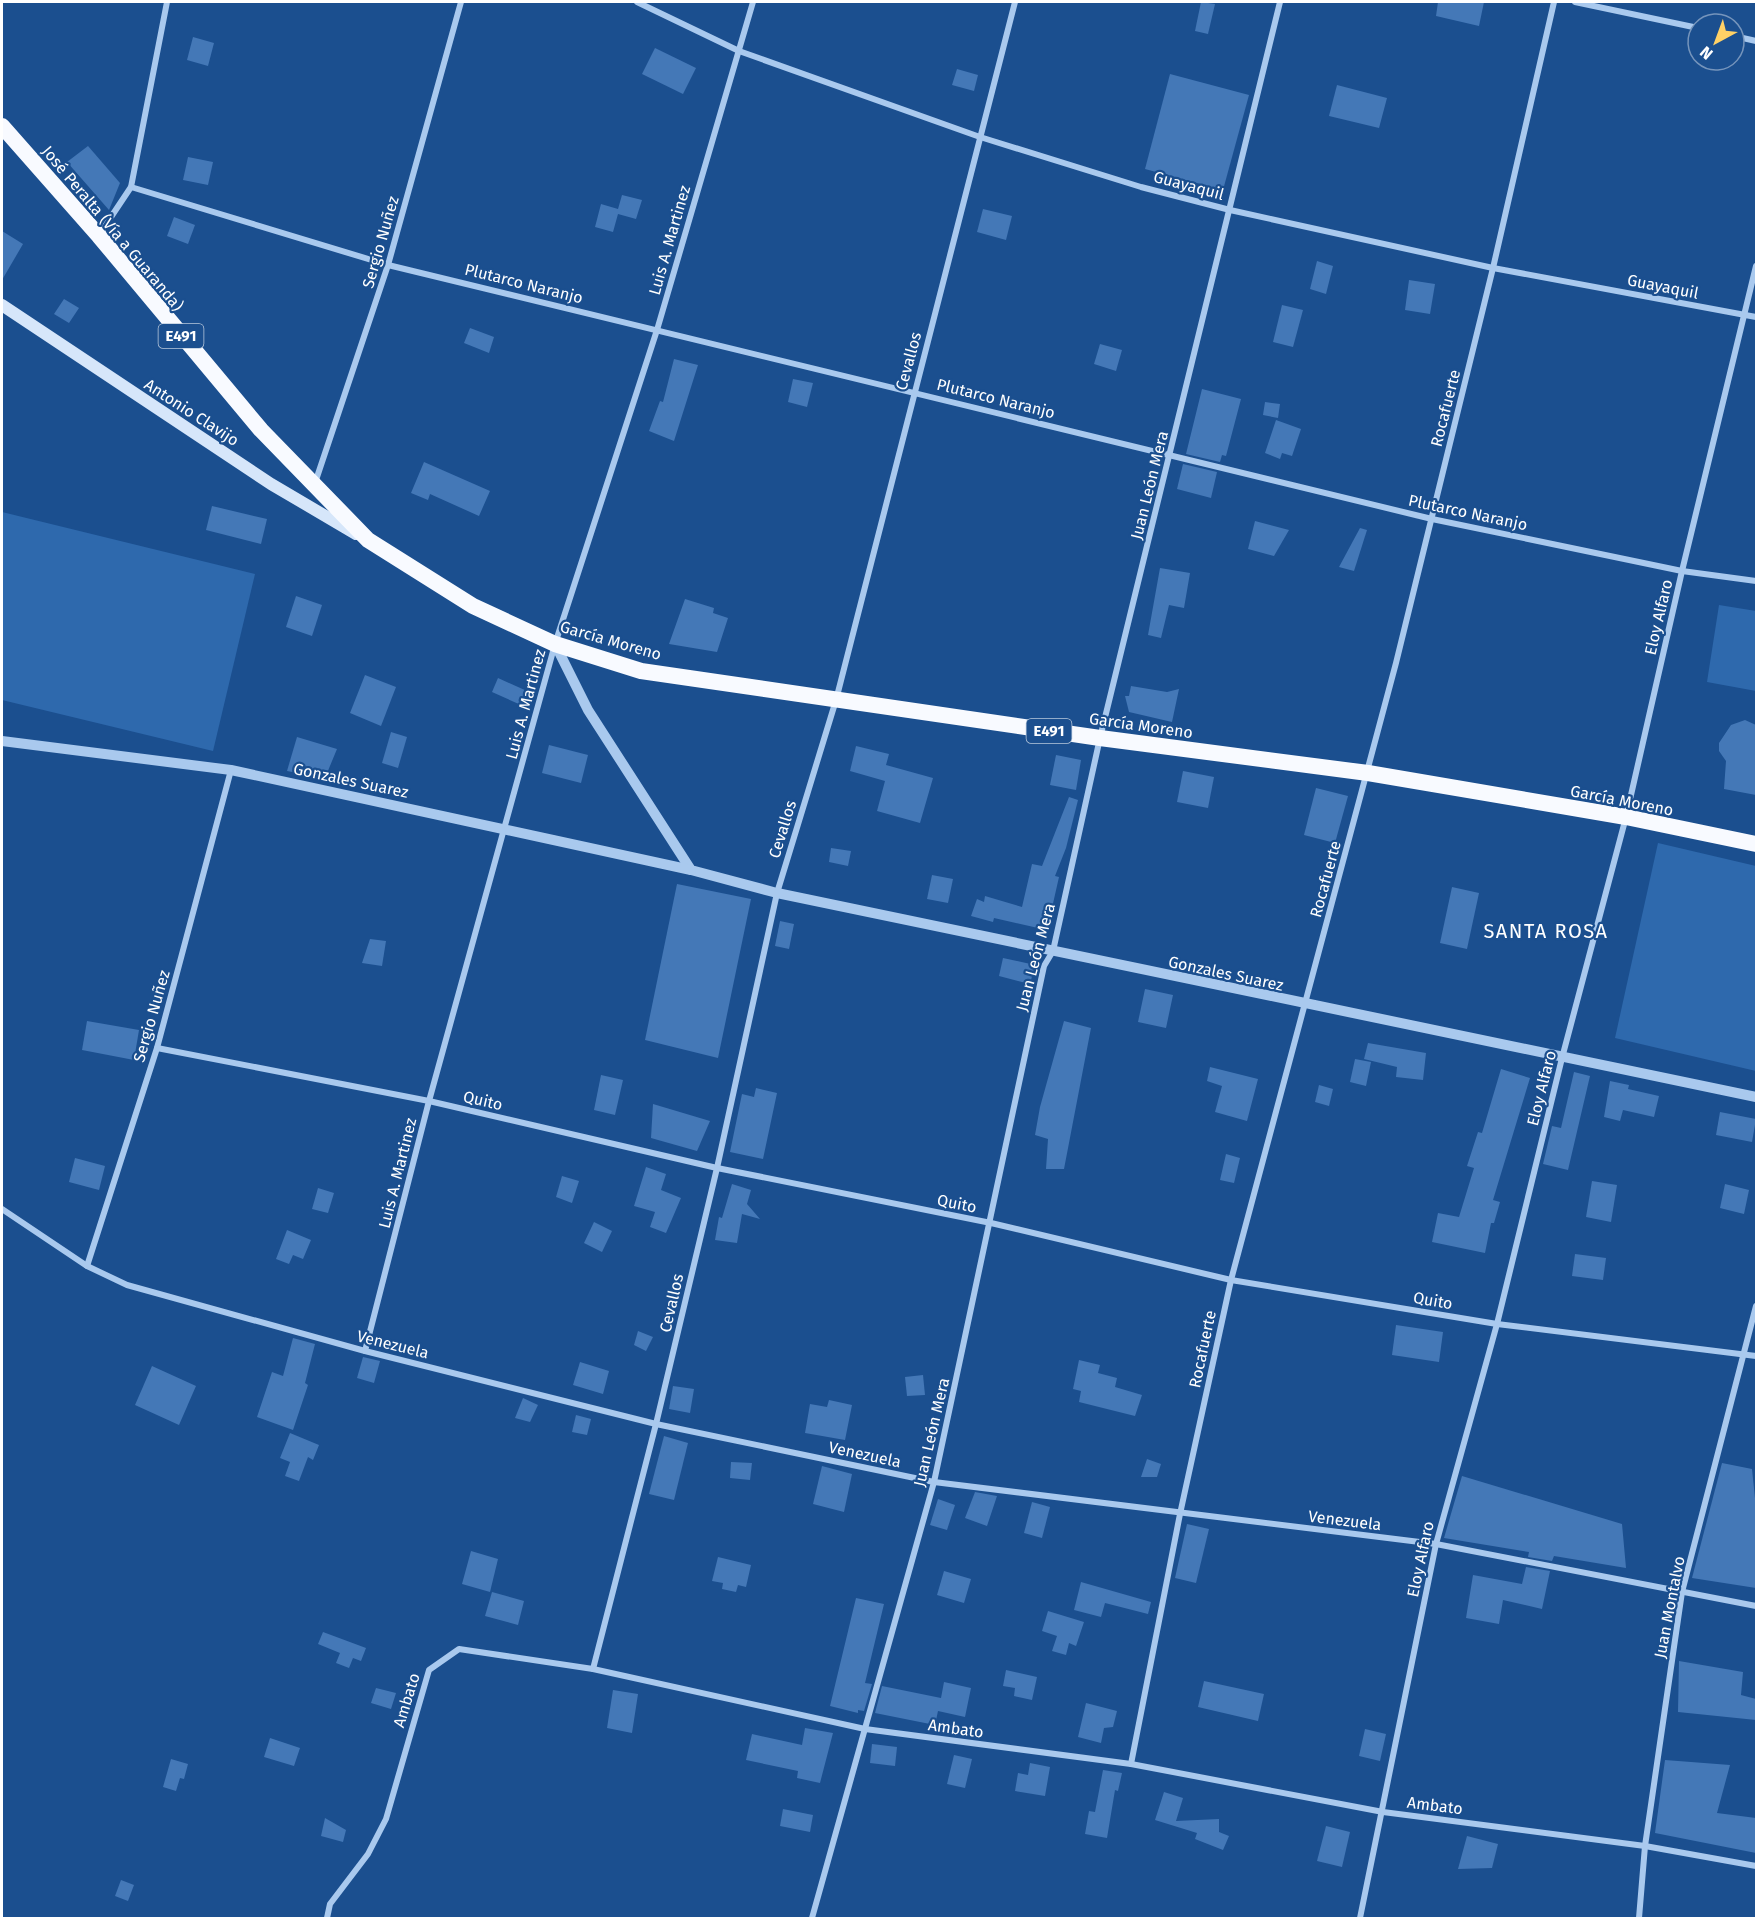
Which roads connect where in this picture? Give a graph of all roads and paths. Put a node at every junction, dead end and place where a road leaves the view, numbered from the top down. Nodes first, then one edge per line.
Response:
1 (167, 2) edge
2 (461, 2) edge
3 (637, 2) edge
4 (753, 2) edge
5 (1015, 2) edge
6 (1280, 2) edge
7 (1554, 2) edge
8 (1575, 2) edge
9 (1686, 25) edge
10 (739, 51) junction
11 (2, 126) edge
12 (980, 137) junction
13 (131, 188) junction
14 (1230, 210) junction
15 (99, 236) junction
16 (388, 265) junction
17 (1756, 266) edge
18 (1493, 268) junction
19 (2, 305) edge
20 (1745, 315) junction
21 (1756, 317) edge
22 (657, 330) junction
23 (914, 392) junction
24 (1170, 455) junction
25 (314, 487) junction
26 (1432, 519) junction
27 (368, 540) junction
28 (1682, 571) junction
29 (1756, 581) edge
30 (555, 644) junction
31 (836, 700) junction
32 (1100, 738) junction
33 (2, 741) edge
34 (231, 770) junction
35 (1368, 773) junction
36 (1626, 817) junction
37 (505, 828) junction
38 (1756, 844) edge
39 (691, 870) junction
40 (777, 894) junction
41 (1053, 951) junction
42 (1305, 1004) junction
43 (157, 1048) junction
44 (1562, 1058) junction
45 (1756, 1096) edge
46 (429, 1101) junction
47 (717, 1168) junction
48 (2, 1209) edge
49 (991, 1223) junction
50 (87, 1266) junction
51 (1231, 1280) junction
52 (1756, 1306) edge
53 (1497, 1324) junction
54 (365, 1351) junction
55 (1745, 1354) junction
56 (1756, 1356) edge
57 (656, 1424) junction
58 (934, 1482) junction
59 (1180, 1514) junction
60 (1436, 1544) junction
61 (1682, 1592) junction
62 (1756, 1606) edge
63 (593, 1669) junction
64 (865, 1729) junction
65 (1131, 1764) junction
66 (1383, 1812) junction
67 (1645, 1846) junction
68 (1756, 1866) edge
69 (327, 1918) edge
70 (812, 1918) edge
71 (1360, 1918) edge
72 (1639, 1918) edge

1 - 13 street
2 - 16 street, Sergio Nuñez
3 - 10 street, Guayaquil
4 - 10 street, Luis A. Martinez
5 - 12 street, Cevallos
6 - 14 street, Juan León Mera
7 - 18 street, Rocafuerte
8 - 9 street
10 - 12 street, Guayaquil
10 - 22 street, Luis A. Martinez
11 - 15 highway, José Peralta (Vía a Guaranda) / E491
12 - 14 street, Guayaquil
12 - 23 street, Cevallos
13 - 15 street
13 - 16 street, Plutarco Naranjo
14 - 18 street, Guayaquil
14 - 24 street, Juan León Mera
15 - 25 highway, José Peralta (Vía a Guaranda) / E491
16 - 22 street, Plutarco Naranjo
16 - 25 street, Sergio Nuñez
17 - 20 street, Eloy Alfaro
18 - 20 street, Guayaquil
18 - 26 street, Rocafuerte
19 - 27 main road, Antonio Clavijo
20 - 21 street, Guayaquil
20 - 28 street, Eloy Alfaro
22 - 23 street, Plutarco Naranjo
22 - 30 street, Luis A. Martinez
23 - 24 street, Plutarco Naranjo
23 - 31 street, Cevallos
24 - 26 street, Plutarco Naranjo
24 - 32 street, Juan León Mera
25 - 27 highway, José Peralta (Vía a Guaranda) / E491
26 - 28 street, Plutarco Naranjo
26 - 35 street, Rocafuerte
27 - 30 highway, García Moreno / E491
28 - 29 street, Plutarco Naranjo
28 - 36 street, Eloy Alfaro
30 - 31 highway, García Moreno / E491
30 - 37 street, Luis A. Martinez
30 - 39 street
31 - 32 highway, García Moreno / E491
31 - 40 street, Cevallos
32 - 35 highway, García Moreno / E491
32 - 41 street, Juan León Mera
33 - 34 street, Gonzales Suarez
34 - 37 street, Gonzales Suarez
34 - 43 street, Sergio Nuñez
35 - 36 highway, García Moreno / E491
35 - 42 street, Rocafuerte
36 - 38 highway, García Moreno / E491
36 - 44 street, Eloy Alfaro
37 - 39 street, Gonzales Suarez
37 - 46 street, Luis A. Martinez
39 - 40 street, Gonzales Suarez
40 - 41 street, Gonzales Suarez
40 - 47 street, Cevallos
41 - 42 street, Gonzales Suarez
41 - 49 street, Juan León Mera
42 - 44 street, Gonzales Suarez
42 - 51 street, Rocafuerte
43 - 46 street, Quito
43 - 50 street, Sergio Nuñez
44 - 45 street, Gonzales Suarez
44 - 53 street, Eloy Alfaro
46 - 47 street, Quito
46 - 54 street, Luis A. Martinez
47 - 49 street, Quito
47 - 57 street, Cevallos
48 - 50 street, Venezuela
49 - 51 street, Quito
49 - 58 street, Juan León Mera
50 - 54 street, Venezuela
51 - 53 street, Quito
51 - 59 street, Rocafuerte
52 - 55 street, Juan Montalvo
53 - 55 street, Quito
53 - 60 street, Eloy Alfaro
54 - 57 street, Venezuela
55 - 56 street, Quito
55 - 61 street, Juan Montalvo
57 - 58 street, Venezuela
57 - 63 street, Cevallos
58 - 59 street, Venezuela
58 - 64 street, Juan León Mera
59 - 60 street, Venezuela
59 - 65 street, Rocafuerte
60 - 61 street, Venezuela
60 - 66 street, Eloy Alfaro
61 - 62 street, Venezuela
61 - 67 street, Juan Montalvo
63 - 64 street, Ambato
63 - 69 street, Ambato
64 - 65 street, Ambato
64 - 70 street, Juan León Mera
65 - 66 street, Ambato
66 - 67 street, Ambato
66 - 71 street, Eloy Alfaro
67 - 68 street, Ambato
67 - 72 street, Juan Montalvo

